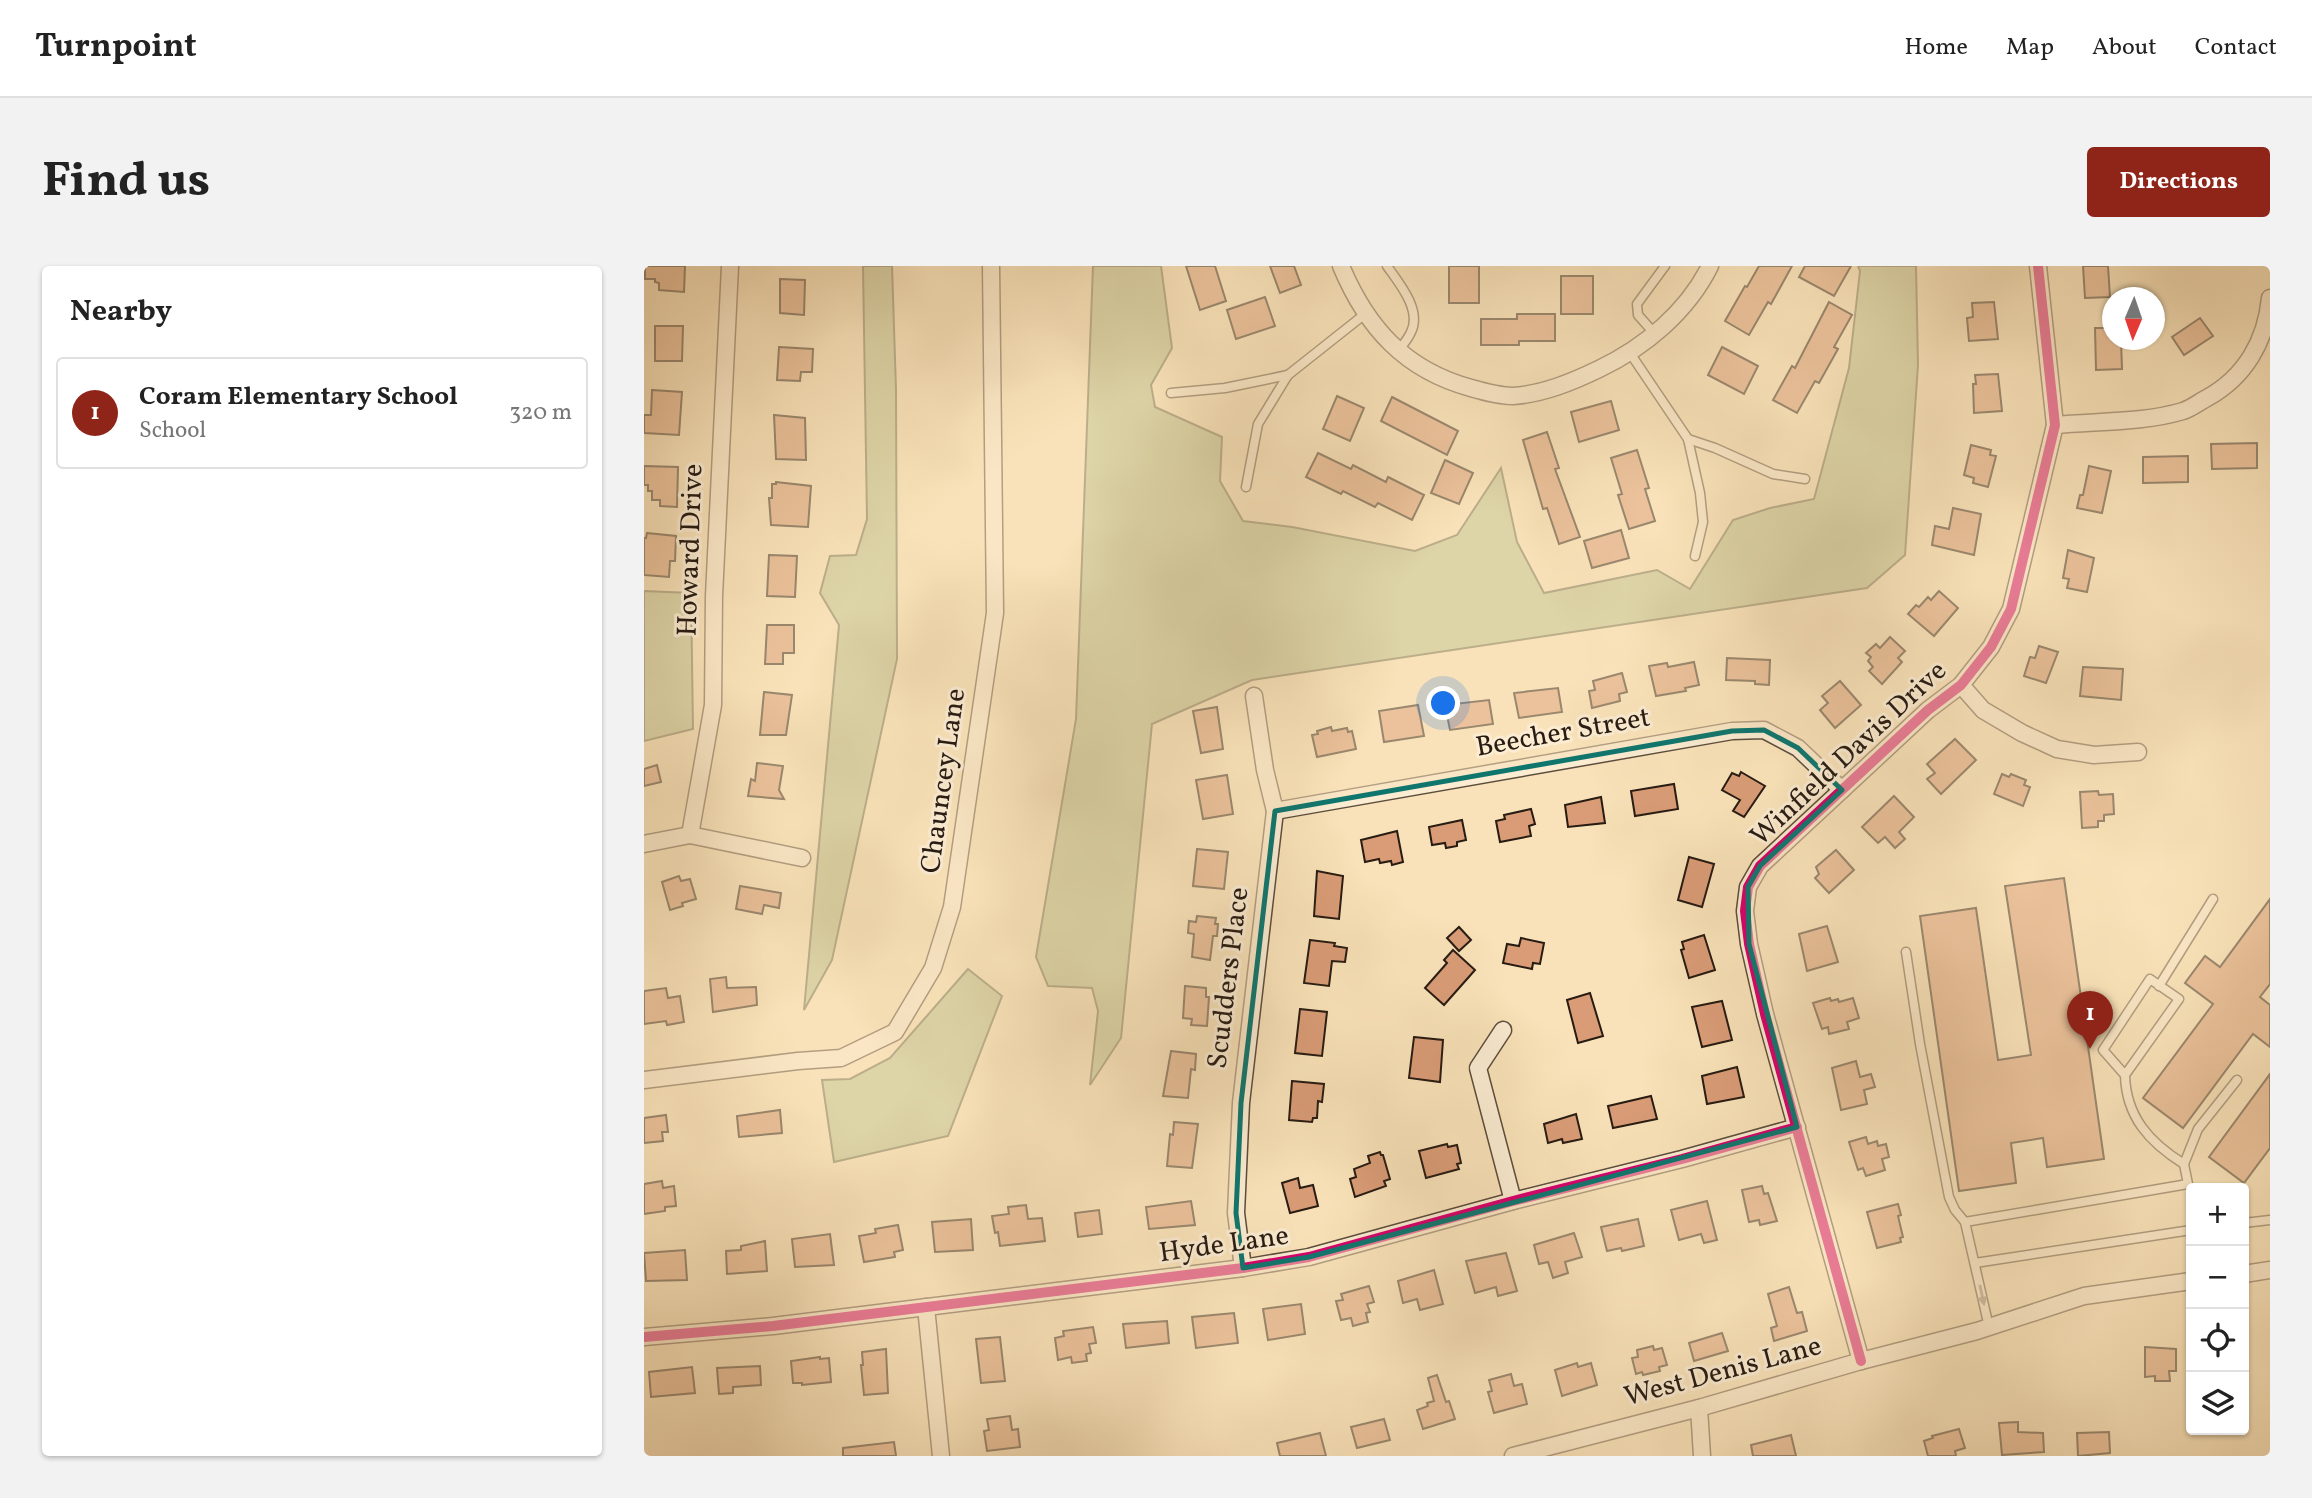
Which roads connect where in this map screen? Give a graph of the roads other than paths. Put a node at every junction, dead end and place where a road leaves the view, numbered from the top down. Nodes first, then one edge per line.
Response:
1 (730, 266) edge
2 (991, 266) edge
3 (1341, 266) edge
4 (1387, 266) edge
5 (1665, 266) edge
6 (1710, 266) edge
7 (2038, 266) edge
8 (2270, 298) edge
9 (1365, 314) junction
10 (1654, 333) junction
11 (1398, 351) junction
12 (1630, 353) junction
13 (1288, 375) junction
14 (1171, 393) dead end
15 (2055, 425) junction
16 (1688, 439) junction
17 (1805, 479) dead end
18 (1246, 487) dead end
19 (1695, 556) dead end
20 (1961, 685) junction
21 (1254, 696) dead end
22 (2138, 752) dead end
23 (1842, 790) junction
24 (1275, 811) junction
25 (690, 835) junction
26 (644, 844) edge
27 (802, 858) dead end
28 (2213, 899) dead end
29 (1906, 952) dead end
30 (2159, 986) junction
31 (1503, 1030) dead end
32 (2125, 1075) junction
33 (644, 1080) edge
34 (2237, 1080) dead end
35 (1797, 1126) junction
36 (2184, 1164) junction
37 (1513, 1201) junction
38 (2270, 1220) edge
39 (1965, 1222) junction
40 (2249, 1222) edge
41 (2186, 1231) edge
42 (1975, 1263) junction
43 (1243, 1268) junction
44 (2270, 1270) edge
45 (2249, 1273) edge
46 (2186, 1282) edge
47 (926, 1307) junction
48 (1989, 1327) junction
49 (644, 1337) edge
50 (1861, 1361) junction
51 (1699, 1408) junction
52 (941, 1456) edge
53 (1513, 1456) edge
54 (1702, 1456) edge

1 - 25 street, Howard Drive
2 - 33 street, Chauncey Lane
3 - 9 street
4 - 11 lane
5 - 10 lane
6 - 10 street
7 - 15 street, Winfield Davis Drive
8 - 15 street
9 - 11 street
9 - 13 lane
10 - 12 street
11 - 12 street
12 - 16 lane
13 - 14 lane
13 - 18 lane
15 - 20 street, Winfield Davis Drive
16 - 17 lane
16 - 19 lane
20 - 22 street
20 - 23 street, Winfield Davis Drive
21 - 24 street, Scudders Place
23 - 24 street, Beecher Street
23 - 35 street, Winfield Davis Drive
24 - 43 street, Scudders Place
25 - 26 street
25 - 27 street
28 - 30 lane
29 - 39 lane
30 - 32 lane
30 - 32 lane
31 - 37 street
32 - 36 lane
34 - 36 lane
35 - 37 street, Hyde Lane
35 - 50 street, Winfield Davis Drive
36 - 39 lane
37 - 43 street, Hyde Lane
38 - 40 lane
39 - 42 lane
41 - 42 lane
42 -> 48 lane
43 - 47 street, Hyde Lane
44 - 45 street
46 - 48 street, West Denis Lane
47 - 49 street, Hyde Lane
47 - 52 street
48 - 50 street, West Denis Lane
50 - 51 street, West Denis Lane
51 - 53 street, West Denis Lane
51 - 54 street

